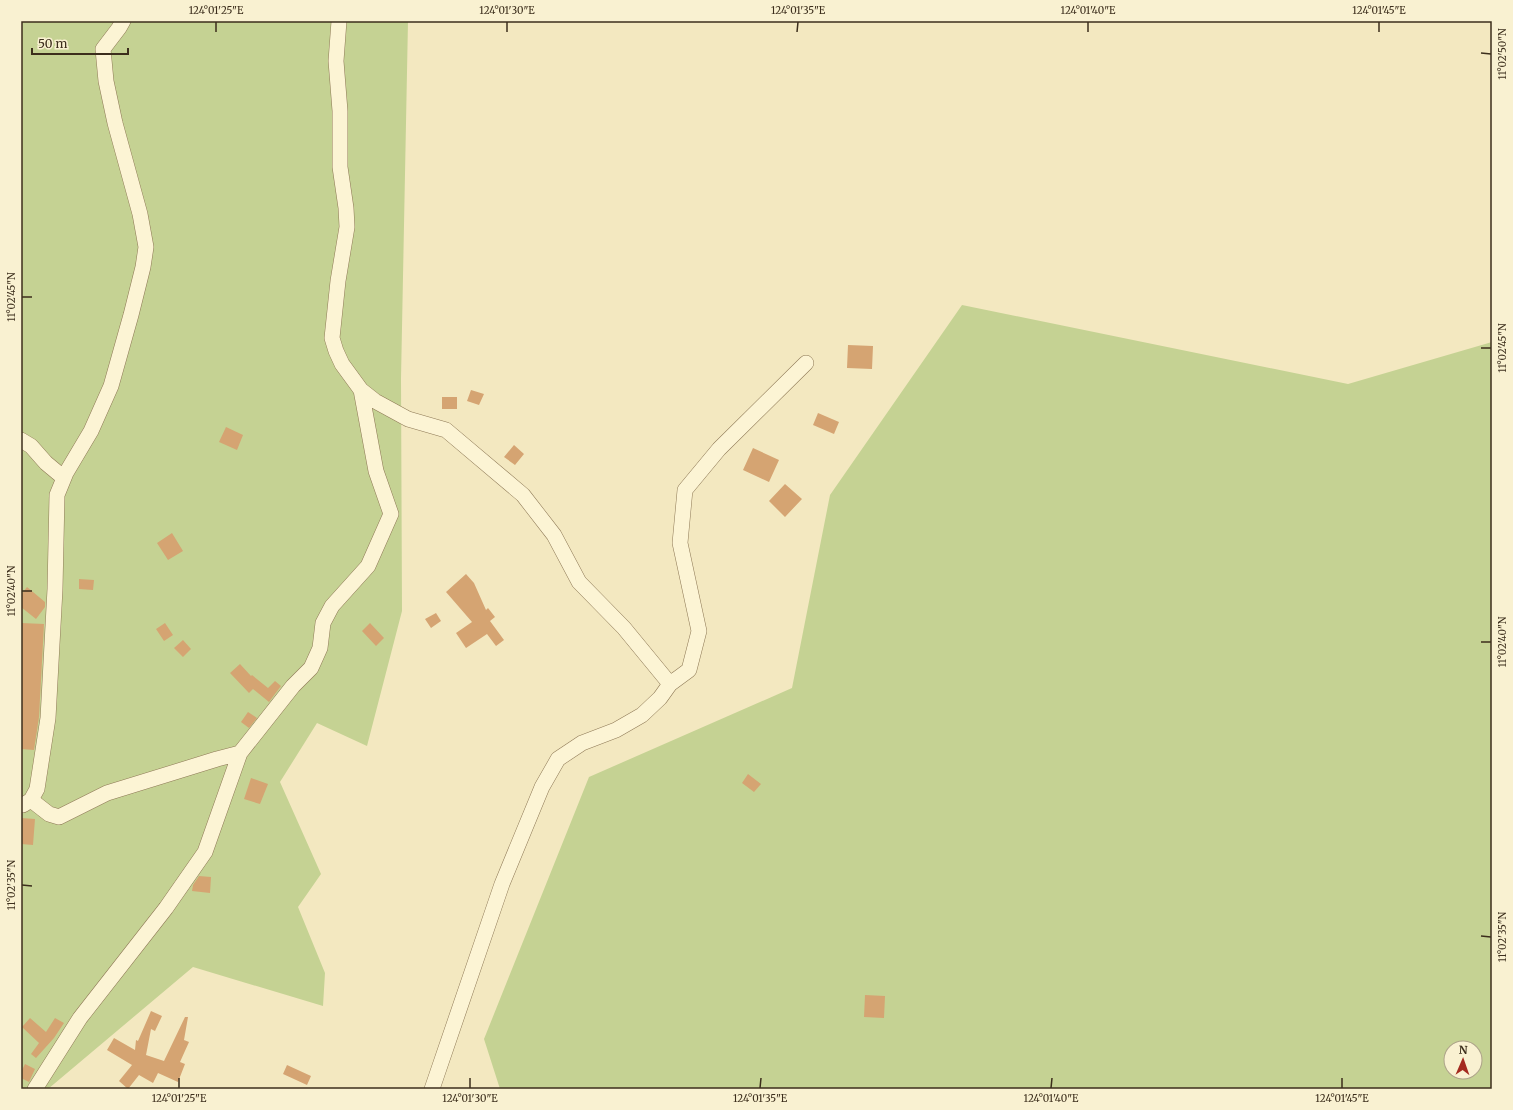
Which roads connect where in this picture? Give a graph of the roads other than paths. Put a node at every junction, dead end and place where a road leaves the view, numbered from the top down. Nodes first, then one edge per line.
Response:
1 (123, 21) edge
2 (339, 21) edge
3 (806, 363) dead end
4 (361, 390) junction
5 (21, 440) edge
6 (64, 478) junction
7 (670, 684) junction
8 (240, 753) junction
9 (26, 803) edge
10 (35, 1089) edge
11 (432, 1089) edge

1 - 6 street
2 - 4 street
3 - 7 street
4 - 7 street
4 - 8 street
5 - 6 street
6 - 9 street
7 - 11 street
8 - 9 street
8 - 10 street

